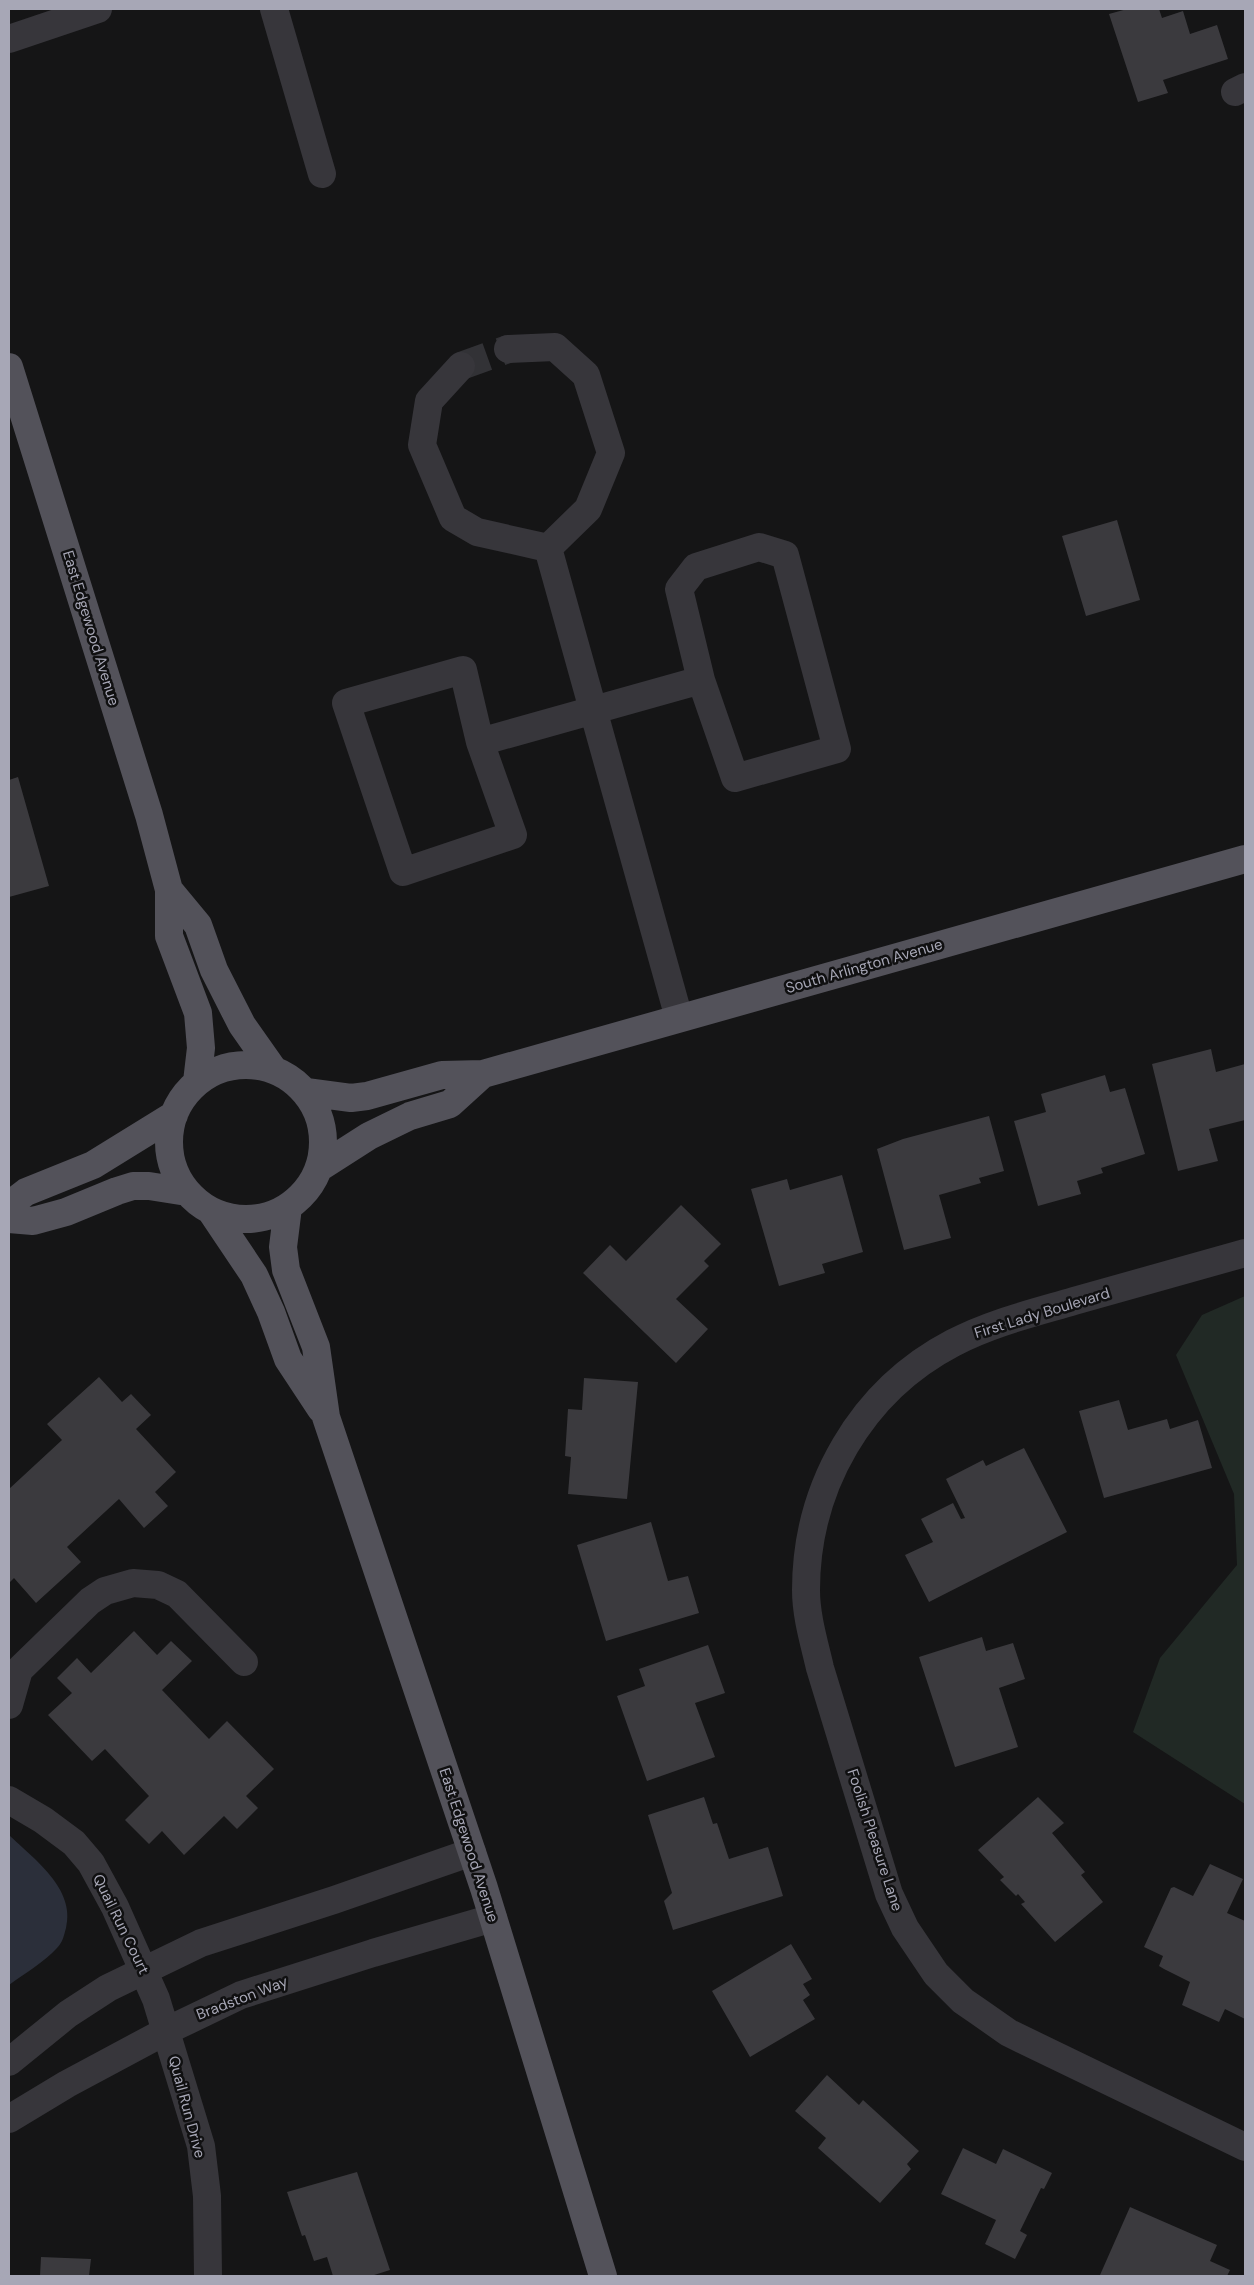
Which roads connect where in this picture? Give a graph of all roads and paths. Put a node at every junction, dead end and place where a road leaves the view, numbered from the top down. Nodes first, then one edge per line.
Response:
1 (98, 9) edge
2 (274, 9) edge
3 (9, 39) edge
4 (322, 174) dead end
5 (508, 349) tunnel mouth
6 (461, 366) tunnel mouth
7 (9, 367) edge
8 (548, 548) junction
9 (701, 680) junction
10 (593, 711) junction
11 (480, 742) junction
12 (1245, 859) edge
13 (170, 890) junction
14 (679, 1018) junction
15 (272, 1069) junction
16 (483, 1074) junction
17 (197, 1082) junction
18 (306, 1092) junction
19 (174, 1115) junction
20 (319, 1168) junction
21 (187, 1192) junction
22 (9, 1205) edge
23 (288, 1207) junction
24 (211, 1211) junction
25 (9, 1219) edge
26 (1245, 1253) edge
27 (326, 1417) junction
28 (847, 1443) joint
29 (244, 1662) dead end
30 (14, 1664) edge
31 (9, 1705) edge
32 (9, 1800) edge
33 (472, 1852) junction
34 (493, 1918) junction
35 (143, 1970) junction
36 (156, 1999) joint
37 (166, 2030) junction
38 (9, 2062) edge
39 (9, 2119) edge
40 (1245, 2147) edge
41 (208, 2276) edge
42 (603, 2276) edge

1 - 3 street
2 - 4 street
5 - 8 street
6 - 8 street
7 - 13 main road, East Edgewood Avenue
8 - 10 street
9 - 9 street
9 - 10 street
10 - 11 street
10 - 14 street
11 - 11 street
12 - 14 main road, South Arlington Avenue
13 - 15 main road
13 - 17 main road
14 - 16 main road, South Arlington Avenue
15 - 17 main road
15 - 18 main road
16 - 18 main road, South Arlington Avenue
16 - 20 main road, South Arlington Avenue
17 - 19 main road
18 - 20 main road
19 - 21 main road
19 - 22 main road
20 - 23 main road
21 - 24 main road
21 - 25 main road
23 - 24 main road
23 - 27 main road
24 - 27 main road
26 - 28 street, First Lady Boulevard
27 - 33 main road, East Edgewood Avenue
28 - 40 street, Foolish Pleasure Lane
29 - 30 street
30 - 31 street
32 - 35 street, Quail Run Court
33 - 34 main road, East Edgewood Avenue
33 - 35 street
34 - 37 street, Bradston Way
34 - 42 main road, East Edgewood Avenue
35 - 36 street, Quail Run Court
35 - 38 street
36 - 37 street, Quail Run Drive
37 - 39 street, Bradston Way
37 - 41 street, Quail Run Drive

